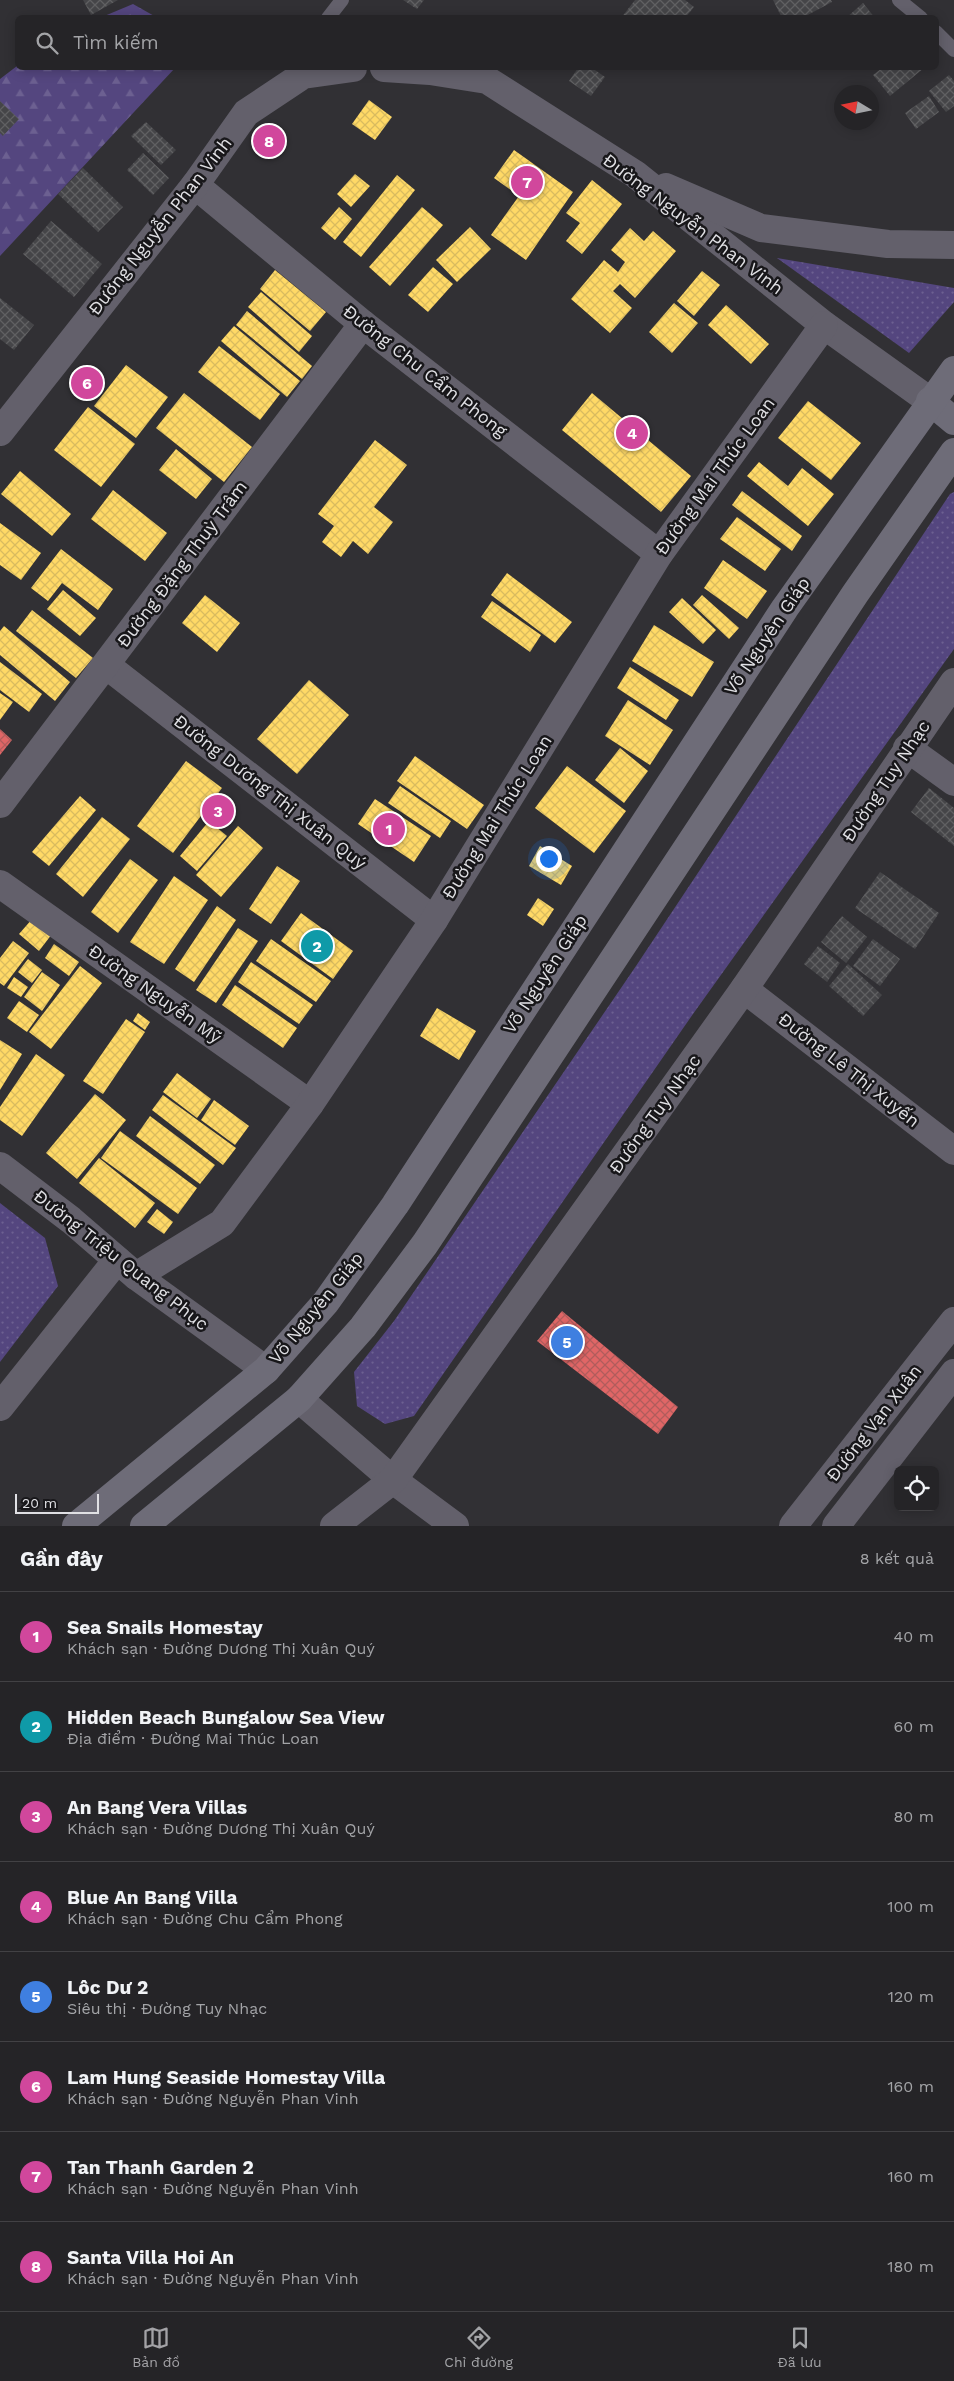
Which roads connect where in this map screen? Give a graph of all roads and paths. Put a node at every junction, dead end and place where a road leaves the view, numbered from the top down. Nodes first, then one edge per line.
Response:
1 (342, 0) edge
2 (899, 0) edge
3 (330, 15) edge
4 (917, 15) edge
5 (939, 35) edge
6 (954, 50) edge
7 (320, 70) edge
8 (415, 70) edge
9 (304, 71) edge
10 (635, 174) junction
11 (194, 185) junction
12 (954, 245) edge
13 (363, 324) junction
14 (824, 325) junction
15 (954, 370) edge
16 (930, 401) junction
17 (954, 421) edge
18 (0, 432) edge
19 (954, 452) edge
20 (659, 554) junction
21 (106, 665) junction
22 (954, 682) edge
23 (908, 748) junction
24 (954, 782) edge
25 (0, 804) edge
26 (0, 884) edge
27 (434, 920) junction
28 (744, 989) junction
29 (310, 1104) junction
30 (954, 1151) edge
31 (0, 1166) edge
32 (127, 1268) junction
33 (954, 1321) edge
34 (266, 1370) junction
35 (954, 1373) edge
36 (300, 1398) junction
37 (0, 1407) edge
38 (393, 1480) junction
39 (76, 1526) edge
40 (144, 1526) edge
41 (334, 1526) edge
42 (455, 1526) edge
43 (793, 1526) edge
44 (836, 1526) edge

1 - 3 lane
2 - 4 lane
5 - 6 lane
7 - 9 street, Đường Nguyễn Phan Vinh
8 - 10 street, Đường Nguyễn Phan Vinh
9 - 11 street, Đường Nguyễn Phan Vinh
10 - 12 street
10 - 14 street, Đường Nguyễn Phan Vinh
11 - 13 street, Đường Chu Cẩm Phong
11 - 18 street, Đường Nguyễn Phan Vinh
13 - 20 street, Đường Chu Cẩm Phong
13 - 21 street, Đường Đặng Thuỳ Trâm
14 - 16 street, Đường Nguyễn Phan Vinh
14 - 20 street, Đường Mai Thúc Loan
15 - 16 main road, Võ Nguyên Giáp
16 - 17 main road
16 - 34 main road, Võ Nguyên Giáp
19 - 36 main road
20 - 27 street, Đường Mai Thúc Loan
21 - 25 street, Đường Đặng Thuỳ Trâm
21 - 27 street, Đường Dương Thị Xuân Quý
22 - 23 street, Đường Tuy Nhạc
23 - 24 street
23 - 28 street, Đường Tuy Nhạc
26 - 29 street, Đường Nguyễn Mỹ
27 - 29 street, Đường Mai Thúc Loan
28 - 30 street, Đường Lê Thị Xuyến
28 - 38 street, Đường Tuy Nhạc
29 - 32 street, Đường Mai Thúc Loan
31 - 32 street, Đường Triệu Quang Phục
32 - 34 street, Đường Triệu Quang Phục
32 - 37 street, Đường Mai Thúc Loan
33 - 43 street, Đường Vạn Xuân
34 - 36 main road
34 - 39 main road, Võ Nguyên Giáp
35 - 44 street, Đường Vạn Xuân
36 - 38 street
36 - 40 main road
38 - 41 street, Đường Tuy Nhạc
38 - 42 street

